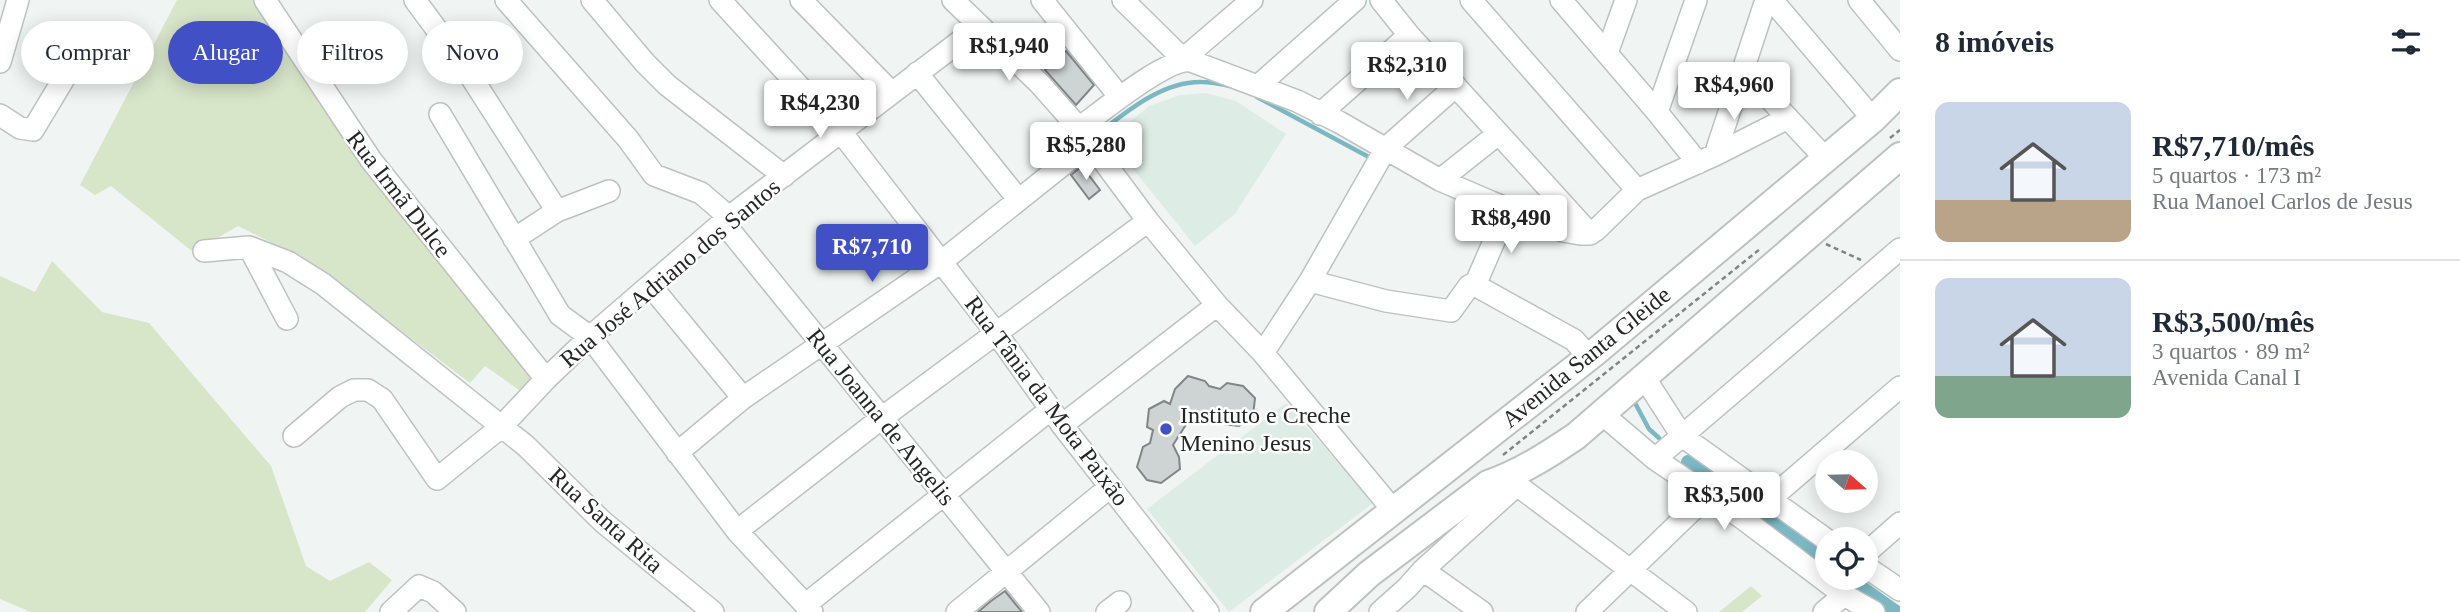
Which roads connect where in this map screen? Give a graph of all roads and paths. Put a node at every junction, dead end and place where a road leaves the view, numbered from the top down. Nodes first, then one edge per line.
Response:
1 (18, 0) edge
2 (265, 0) edge
3 (415, 0) edge
4 (506, 0) edge
5 (592, 0) edge
6 (720, 0) edge
7 (801, 0) edge
8 (954, 0) edge
9 (1252, 0) edge
10 (1355, 0) edge
11 (1381, 0) edge
12 (1471, 0) edge
13 (1561, 0) edge
14 (1626, 0) edge
15 (1696, 0) edge
16 (1766, 0) edge
17 (1772, 0) edge
18 (1859, 0) edge
19 (1046, 2) edge
20 (1130, 2) edge
21 (980, 26) junction
22 (1409, 35) junction
23 (1900, 50) edge
24 (1607, 53) junction
25 (1183, 59) junction
26 (0, 62) edge
27 (1743, 70) junction
28 (917, 73) junction
29 (61, 84) edge
30 (1259, 85) junction
31 (1456, 86) junction
32 (891, 92) junction
33 (1900, 92) edge
34 (1119, 96) junction
35 (1657, 112) junction
36 (440, 114) dead end
37 (1320, 114) junction
38 (0, 115) edge
39 (1788, 118) junction
40 (1872, 118) junction
41 (1900, 130) edge
42 (841, 132) junction
43 (1498, 134) junction
44 (1084, 136) junction
45 (1895, 147) edge
46 (1386, 148) junction
47 (1825, 158) junction
48 (1707, 159) junction
49 (784, 176) junction
50 (1440, 180) junction
51 (1637, 190) junction
52 (609, 191) dead end
53 (1018, 199) junction
54 (1508, 209) junction
55 (557, 211) junction
56 (726, 219) junction
57 (1148, 221) junction
58 (1590, 234) junction
59 (1808, 235) junction
60 (514, 239) junction
61 (249, 247) junction
62 (1760, 249) dead end
63 (1900, 249) edge
64 (204, 251) dead end
65 (941, 262) junction
66 (1878, 268) junction
67 (1310, 281) junction
68 (650, 285) junction
69 (1475, 285) junction
70 (1217, 305) junction
71 (288, 319) dead end
72 (997, 334) junction
73 (590, 337) junction
74 (821, 345) junction
75 (1263, 353) junction
76 (1589, 357) junction
77 (1644, 377) junction
78 (546, 379) junction
79 (1900, 387) edge
80 (743, 398) junction
81 (1601, 413) junction
82 (883, 417) junction
83 (1057, 417) junction
84 (501, 427) junction
85 (294, 436) dead end
86 (1682, 436) junction
87 (677, 453) junction
88 (1655, 459) junction
89 (1508, 474) junction
90 (1110, 487) junction
91 (944, 494) junction
92 (1709, 495) junction
93 (1770, 499) junction
94 (1393, 510) junction
95 (1900, 523) edge
96 (737, 531) junction
97 (1815, 531) edge
98 (1878, 542) edge
99 (1423, 570) junction
100 (1629, 570) junction
101 (1007, 571) junction
102 (1878, 575) edge
103 (1900, 590) edge
104 (1844, 595) junction
105 (809, 608) edge
106 (391, 612) edge
107 (455, 612) edge
108 (713, 612) edge
109 (957, 612) edge
110 (1039, 612) edge
111 (1208, 612) edge
112 (1264, 612) edge
113 (1328, 612) edge
114 (1380, 612) edge
115 (1482, 612) edge
116 (1587, 612) edge
117 (1686, 612) edge
118 (1824, 612) edge
119 (1874, 612) edge

1 - 26 street
2 - 78 street, Rua Irmã Dulce
3 - 55 street
4 - 56 street, Rua Joanna de Angelis
5 - 49 street
6 - 42 street, Rua Tânia da Mota Paixão
7 - 32 street
8 - 21 street
9 - 25 street
10 - 30 street
11 - 22 street
12 - 51 street
13 - 24 street
14 - 24 street
15 - 35 street
16 - 27 street
17 - 40 street
18 - 23 street
19 - 34 street
20 - 25 street
21 - 28 street, Rua José Adriano dos Santos
21 - 44 street
22 - 31 street
22 - 37 street
24 - 35 street
25 - 30 street
25 - 34 street
27 - 39 street
27 - 48 street
28 - 32 street, Rua José Adriano dos Santos
28 - 53 street
29 - 38 street
30 - 37 street
31 - 43 street
31 - 46 street
32 - 42 street, Rua José Adriano dos Santos
33 - 40 main road, Avenida Santa Gleide
34 - 44 street
35 - 48 street
36 - 60 street
37 - 46 street
39 - 47 street
39 - 48 street
40 - 47 main road, Avenida Santa Gleide
41 - 45 path
42 - 49 street, Rua José Adriano dos Santos
42 - 65 street, Rua Tânia da Mota Paixão
43 - 50 street
43 - 58 street
44 - 53 street
44 - 57 street
45 - 59 main road, Avenida Santa Gleide
46 - 50 street
46 - 67 street
47 - 76 main road, Avenida Santa Gleide
48 - 51 street
49 - 56 street, Rua José Adriano dos Santos
50 - 54 street
51 - 58 street
52 - 55 street
53 - 65 street
54 - 58 street
54 - 69 street
55 - 60 street
56 - 68 street, Rua José Adriano dos Santos
56 - 74 street, Rua Joanna de Angelis
57 - 70 street
57 - 72 street
59 - 66 path
59 - 77 main road, Avenida Santa Gleide
60 - 73 street
61 - 64 street
61 - 71 street
61 - 84 street, Rua Santa Rita
62 - 89 path
63 - 66 street
65 - 72 street, Rua Tânia da Mota Paixão
65 - 74 street
66 - 86 street
67 - 69 street
67 - 75 street
68 - 73 street, Rua José Adriano dos Santos
68 - 80 street
69 - 76 street
70 - 75 street
70 - 83 street
72 - 82 street
72 - 83 street, Rua Tânia da Mota Paixão
73 - 78 street, Rua José Adriano dos Santos
73 - 87 street
74 - 80 street
74 - 82 street, Rua Joanna de Angelis
75 - 94 street
76 - 94 main road, Avenida Santa Gleide
77 - 81 main road, Avenida Santa Gleide
77 - 86 street
78 - 84 street, Rua José Adriano dos Santos
79 - 93 street
80 - 87 street
81 - 88 street
81 - 89 main road, Avenida Santa Gleide
82 - 91 street, Rua Joanna de Angelis
82 - 96 street
83 - 90 street, Rua Tânia da Mota Paixão
83 - 91 street
84 - 85 street, Rua José Adriano dos Santos
84 - 108 street, Rua Santa Rita
86 - 88 street
86 - 93 street
87 - 96 street
88 - 92 street
89 - 99 street
89 - 100 street
89 - 113 main road, Avenida Santa Gleide
90 - 101 street
90 - 111 street, Rua Tânia da Mota Paixão
91 - 101 street, Rua Joanna de Angelis
91 - 105 street
92 - 100 street
92 - 104 street
93 - 97 street
94 - 112 main road, Avenida Santa Gleide
95 - 98 street
96 - 105 street
99 - 114 street
99 - 115 street
100 - 116 street
100 - 117 street
101 - 109 street
101 - 110 street, Rua Joanna de Angelis
102 - 103 street
104 - 118 street
104 - 119 street
106 - 107 street

